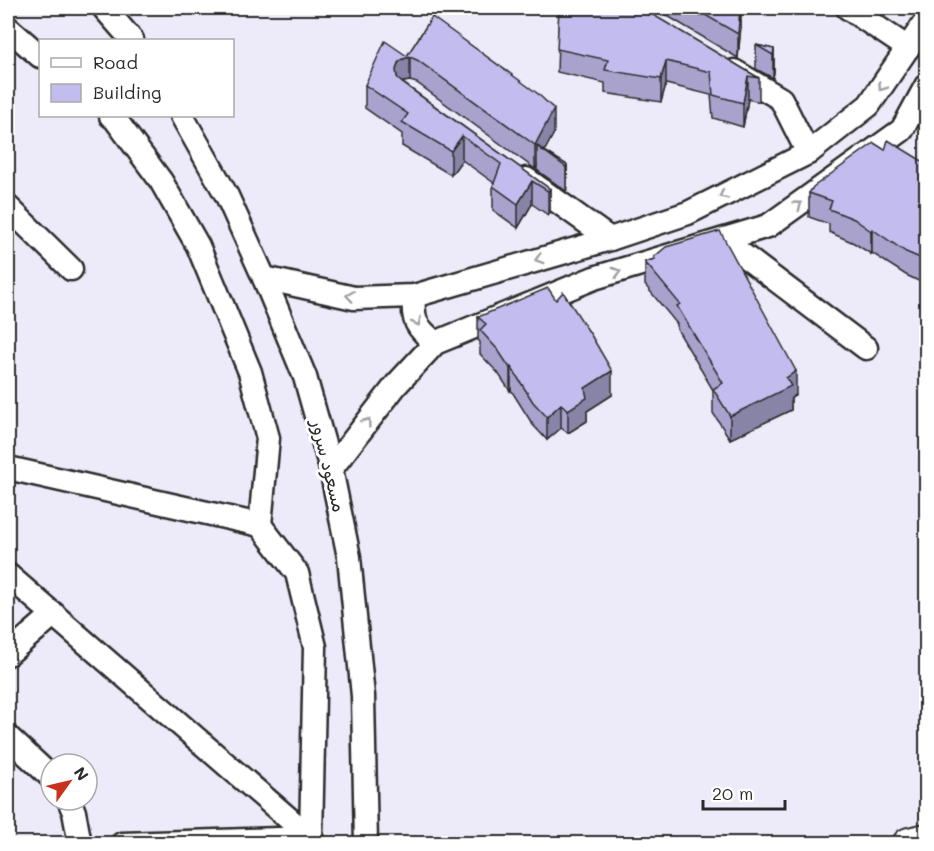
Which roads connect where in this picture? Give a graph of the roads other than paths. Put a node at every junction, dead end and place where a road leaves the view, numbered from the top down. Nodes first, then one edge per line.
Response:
1 (104, 8) edge
2 (848, 8) edge
3 (927, 21) edge
4 (8, 28) edge
5 (131, 39) edge
6 (908, 48) junction
7 (39, 55) edge
8 (713, 59) edge
9 (927, 86) edge
10 (113, 117) edge
11 (183, 117) edge
12 (808, 153) junction
13 (514, 170) edge
14 (8, 207) edge
15 (610, 239) junction
16 (723, 240) junction
17 (71, 268) dead end
18 (264, 278) junction
19 (414, 296) junction
20 (435, 344) junction
21 (866, 348) dead end
22 (8, 468) edge
23 (331, 469) junction
24 (260, 525) junction
25 (8, 575) edge
26 (54, 614) junction
27 (8, 654) edge
28 (8, 737) edge
29 (39, 766) edge
30 (74, 812) edge
31 (311, 838) junction
32 (927, 840) edge
33 (80, 843) edge
34 (122, 843) edge
35 (366, 843) edge
36 (909, 843) edge

1 - 5 street
2 - 6 street
3 - 6 street
4 - 7 street
6 -> 12 street
8 - 12 street
16 -> 9 street
10 - 24 street
11 - 18 street, مسعود سرور
12 -> 15 street
13 - 15 street
14 - 17 street
15 -> 19 street
20 -> 16 street
16 - 21 street
19 -> 18 street
18 - 23 street, مسعود سرور
19 -> 20 street
23 -> 20 street
22 - 24 street
23 - 35 street, مسعود سرور
24 - 31 street
25 - 26 street
26 - 27 street
26 - 31 street
28 - 29 street
30 - 33 street
31 - 34 street
32 - 36 main road

